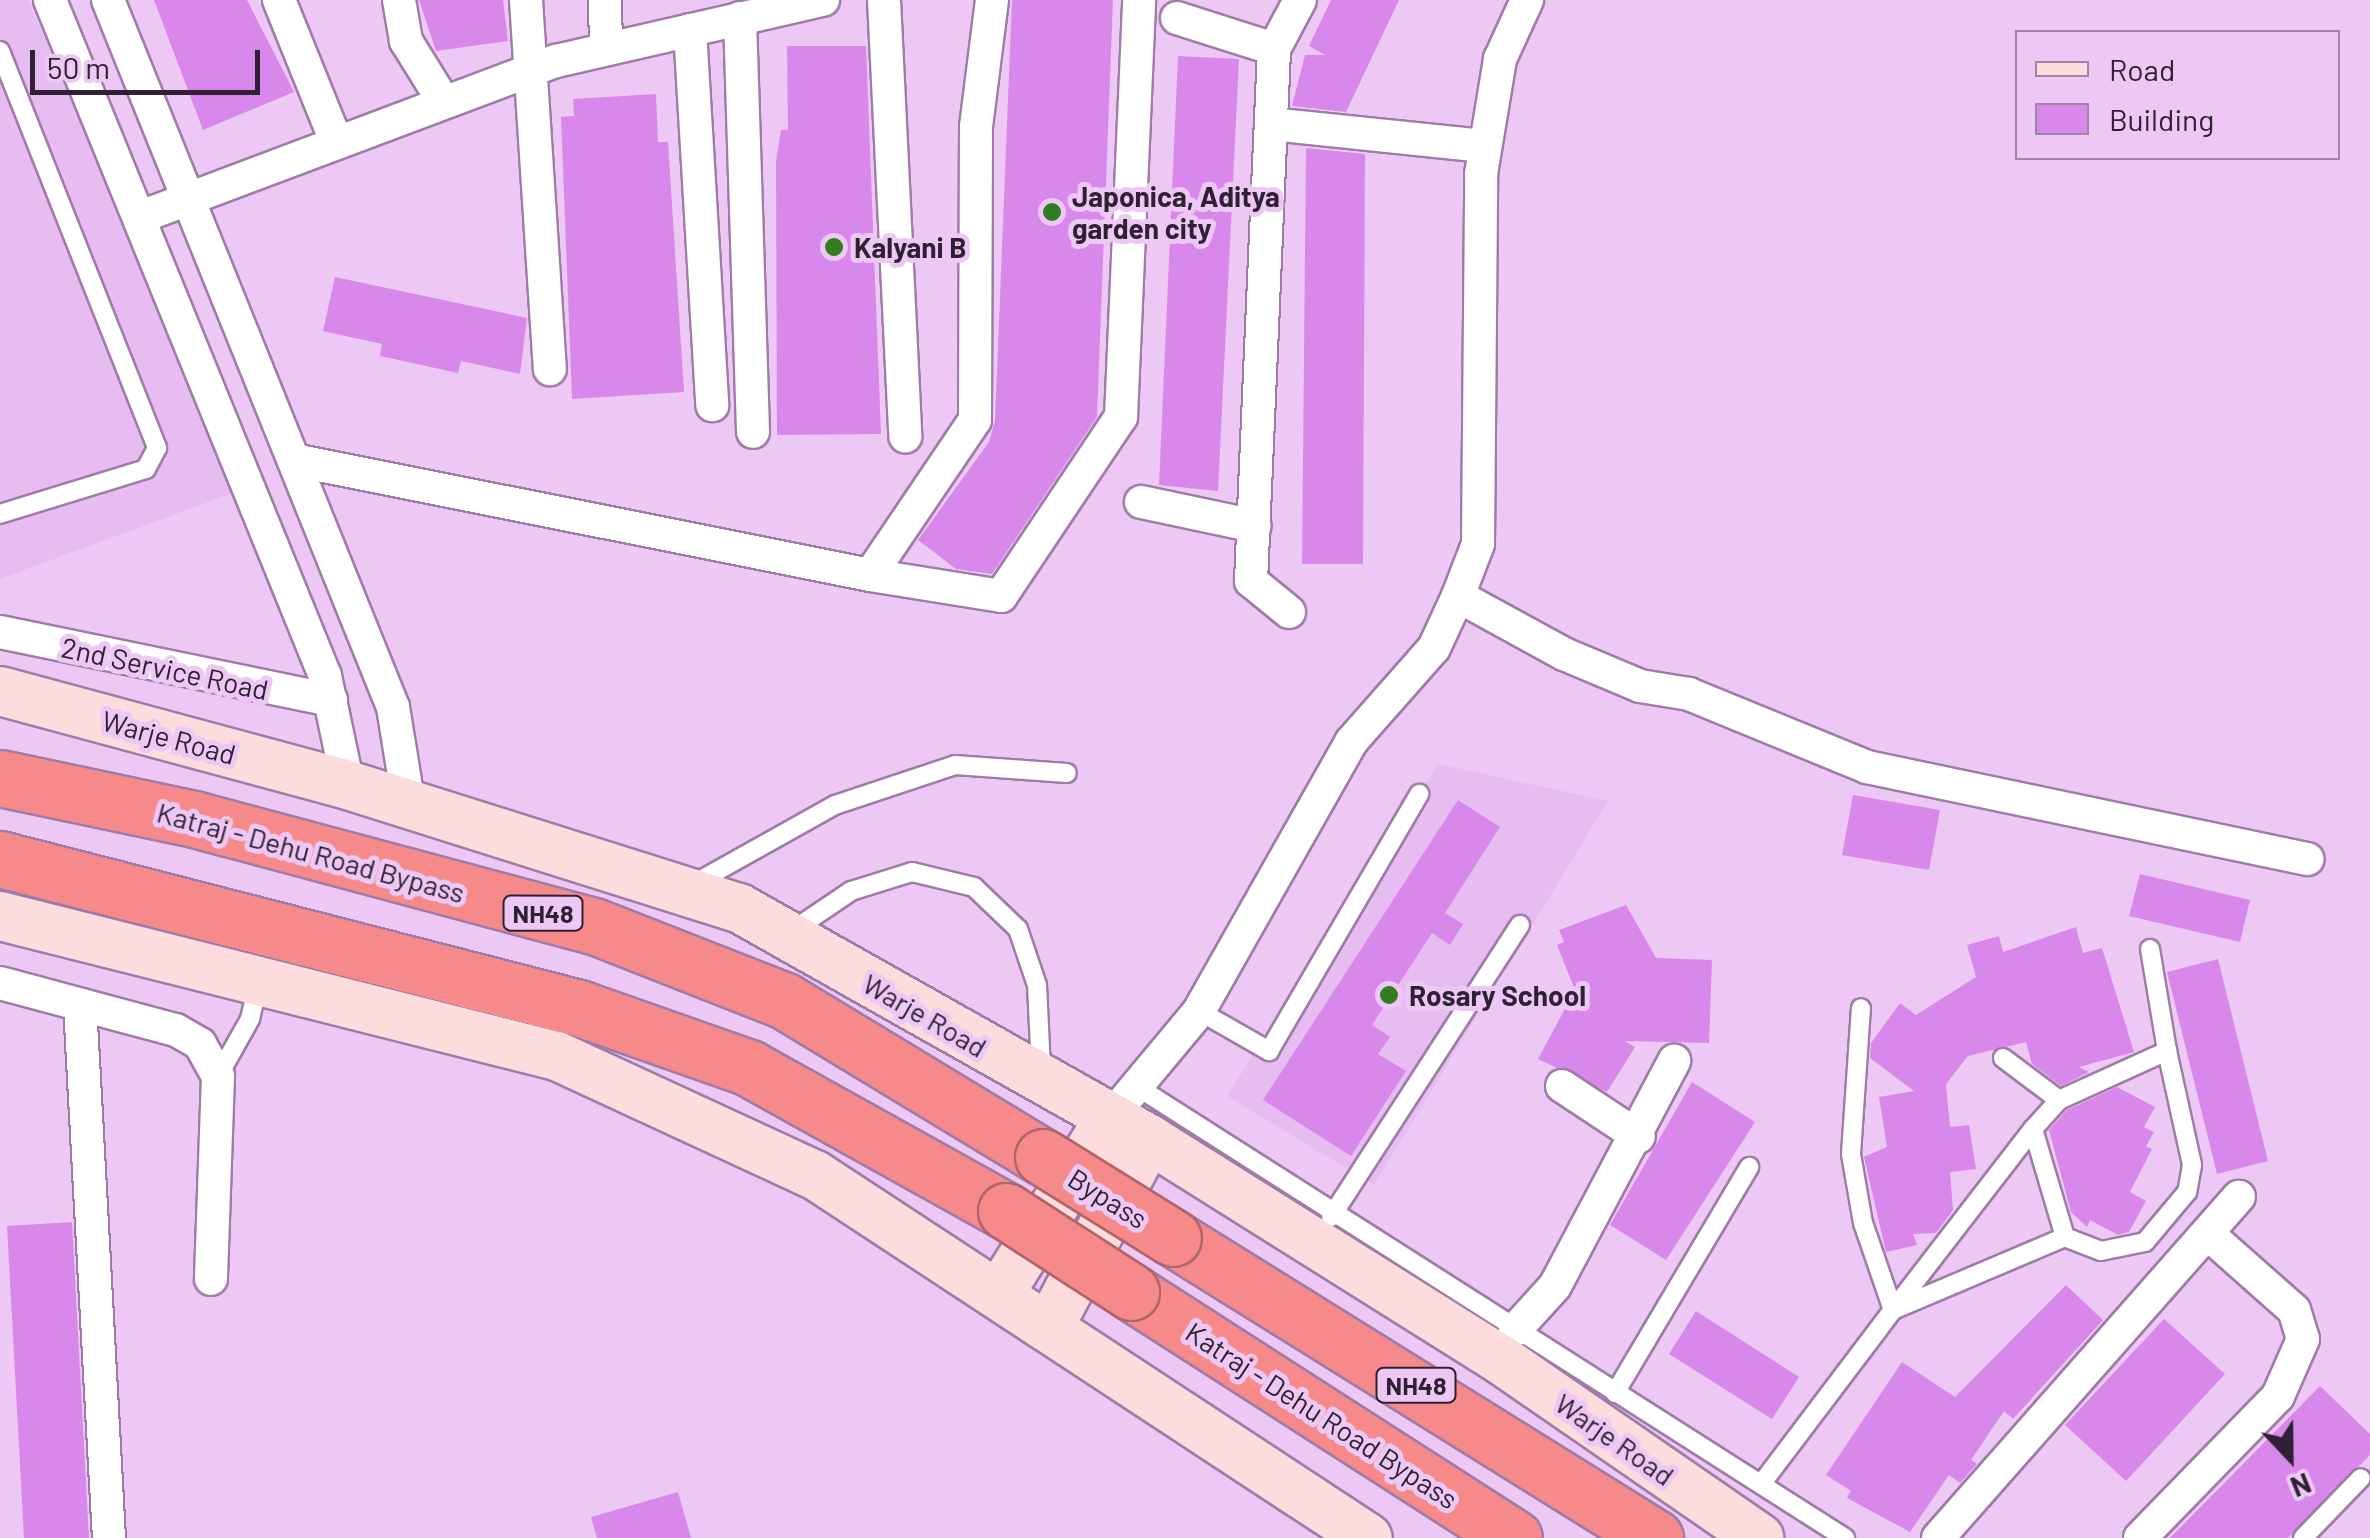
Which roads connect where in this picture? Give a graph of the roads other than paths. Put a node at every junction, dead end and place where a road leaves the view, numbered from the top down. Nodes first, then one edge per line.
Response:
1 (50, 0) edge
2 (108, 0) edge
3 (279, 0) edge
4 (399, 0) edge
5 (526, 0) edge
6 (604, 0) edge
7 (823, 0) edge
8 (884, 0) edge
9 (992, 0) edge
10 (1139, 0) edge
11 (1300, 0) edge
12 (1527, 0) edge
13 (772, 5) edge
14 (740, 18) junction
15 (1177, 18) dead end
16 (690, 30) junction
17 (606, 49) junction
18 (1274, 49) junction
19 (0, 51) edge
20 (533, 68) junction
21 (442, 98) junction
22 (1272, 124) junction
23 (336, 141) junction
24 (1485, 146) junction
25 (190, 202) junction
26 (143, 216) junction
27 (550, 369) dead end
28 (712, 405) dead end
29 (753, 432) dead end
30 (905, 436) dead end
31 (311, 463) junction
32 (1142, 502) dead end
33 (0, 514) edge
34 (1255, 526) junction
35 (870, 575) junction
36 (1458, 596) junction
37 (1289, 612) dead end
38 (0, 632) edge
39 (0, 692) edge
40 (331, 700) junction
41 (1067, 773) dead end
42 (0, 778) edge
43 (348, 785) junction
44 (1419, 794) dead end
45 (409, 806) junction
46 (2307, 859) dead end
47 (0, 860) edge
48 (685, 890) junction
49 (0, 916) edge
50 (1520, 924) dead end
51 (786, 935) junction
52 (2150, 949) dead end
53 (0, 983) edge
54 (258, 984) junction
55 (80, 1005) junction
56 (1861, 1008) dead end
57 (1199, 1012) junction
58 (2167, 1051) junction
59 (2002, 1058) dead end
60 (1674, 1061) dead end
61 (218, 1076) junction
62 (1041, 1081) junction
63 (1562, 1086) dead end
64 (2059, 1100) junction
65 (1132, 1115) junction
66 (2033, 1129) junction
67 (1639, 1137) junction
68 (1043, 1158) joint
69 (1749, 1167) dead end
70 (2239, 1196) dead end
71 (1331, 1217) junction
72 (2207, 1233) junction
73 (2065, 1237) junction
74 (212, 1280) dead end
75 (998, 1294) junction
76 (1894, 1310) junction
77 (1050, 1328) junction
78 (1514, 1330) junction
79 (1615, 1392) junction
80 (2361, 1478) dead end
81 (1762, 1483) junction
82 (109, 1538) edge
83 (1368, 1538) edge
84 (1514, 1538) edge
85 (1655, 1538) edge
86 (1759, 1538) edge
87 (1845, 1538) edge
88 (1938, 1538) edge
89 (2140, 1538) edge
90 (2303, 1538) edge

1 - 26 street
2 - 25 street
3 - 23 street
4 - 21 street
5 - 20 street
6 - 17 street
7 - 13 street
8 - 30 street
9 - 35 street
10 - 35 street
11 - 18 street
12 - 24 street
13 - 14 street
14 - 16 street
14 - 29 street
15 - 18 street
16 - 17 street
16 - 28 street
17 - 20 street
18 - 22 street
19 - 33 lane
20 - 21 street
20 - 27 street
21 - 23 street
22 - 24 street
22 - 34 street
23 - 25 street
24 - 36 street
25 - 26 street
25 - 31 street
26 - 40 street
31 - 35 street
31 - 45 street
32 - 34 street
34 - 37 street
36 - 46 street
36 - 57 street
38 - 40 street, 2nd Service Road
39 - 43 street, Warje Road
40 - 43 street
41 - 48 lane
42 - 68 highway, Katraj - Dehu Road Bypass / NH48
43 - 45 street, Warje Road
44 - 57 lane
45 - 48 street, Warje Road
47 - 84 highway, Katraj - Dehu Road Bypass / NH48, bridge
48 - 51 street, Warje Road
49 - 54 street
50 - 71 lane
51 - 62 street, Warje Road
51 - 62 lane
52 - 58 lane
53 - 55 street
54 - 61 lane
54 - 75 street
55 - 61 street
55 - 82 street
56 - 76 lane
57 - 65 street
58 - 64 lane
58 - 73 lane
59 - 64 lane
60 - 67 street
61 - 74 street
62 - 65 street, Warje Road
63 - 67 street
64 - 66 lane
65 - 71 lane
65 - 75 street
65 - 77 street
65 - 86 street, Warje Road
66 - 73 lane
66 - 76 lane
67 - 78 street
68 - 85 highway, Bypass / NH48, bridge
69 - 79 lane
70 - 72 street
71 - 78 lane
72 - 88 street
72 - 89 street
73 - 76 lane
75 - 77 street
76 - 81 lane
77 - 83 street
78 - 79 lane
79 - 81 lane
80 - 90 lane
81 - 87 lane

